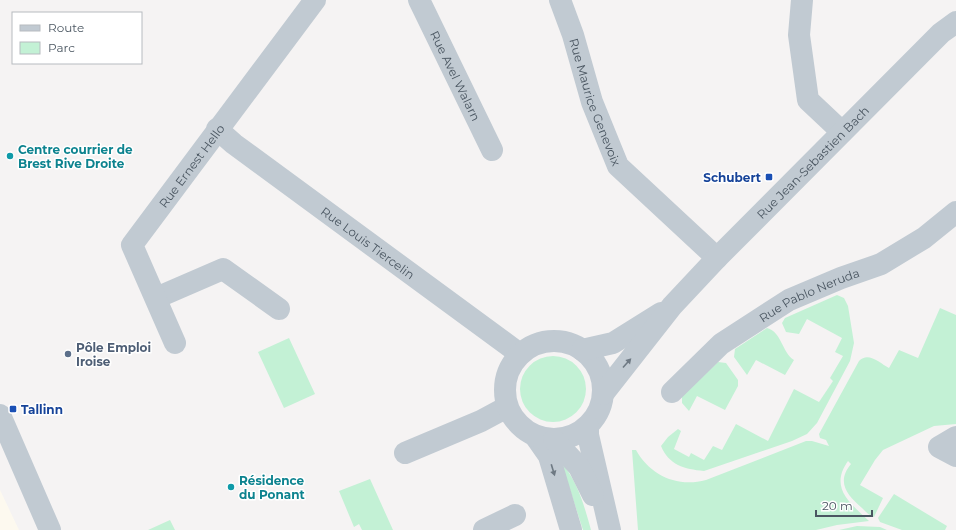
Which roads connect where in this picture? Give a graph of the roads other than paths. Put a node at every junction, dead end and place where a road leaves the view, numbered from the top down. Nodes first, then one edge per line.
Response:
1 (315, 0) edge
2 (419, 0) edge
3 (560, 0) edge
4 (802, 0) edge
5 (956, 22) edge
6 (217, 129) junction
7 (842, 132) junction
8 (492, 150) dead end
9 (956, 212) edge
10 (717, 258) junction
11 (156, 298) junction
12 (672, 306) junction
13 (279, 310) dead end
14 (175, 343) dead end
15 (582, 350) junction
16 (520, 354) junction
17 (672, 392) dead end
18 (603, 394) junction
19 (508, 407) junction
20 (0, 415) edge
21 (588, 426) junction
22 (956, 437) edge
23 (545, 438) junction
24 (405, 453) dead end
25 (956, 456) edge
26 (515, 515) dead end
27 (609, 527) edge
28 (50, 530) edge
29 (484, 530) edge
30 (571, 530) edge

1 - 6 street, Rue Ernest Hello
2 - 8 street, Rue Avel Walarn
3 - 10 street, Rue Maurice Genevoix
4 - 7 street
5 - 7 street, Rue Jean-Sebastien Bach
6 - 11 street, Rue Ernest Hello
6 - 16 street, Rue Louis Tiercelin
7 - 10 street, Rue Jean-Sebastien Bach
9 - 17 street, Rue Pablo Neruda
10 - 12 street, Rue Jean-Sebastien Bach
11 - 13 street
11 - 14 street, Rue Ernest Hello
12 - 15 street, Rue Jean-Sebastien Bach
18 -> 12 street, Rue Jean-Sebastien Bach
15 - 16 street
15 - 18 street
16 - 19 street
18 - 21 street
19 - 23 street
19 - 24 street
20 - 28 street
21 - 23 street
21 - 27 street
22 - 25 street
23 - 27 street
23 -> 30 street
26 - 29 street

